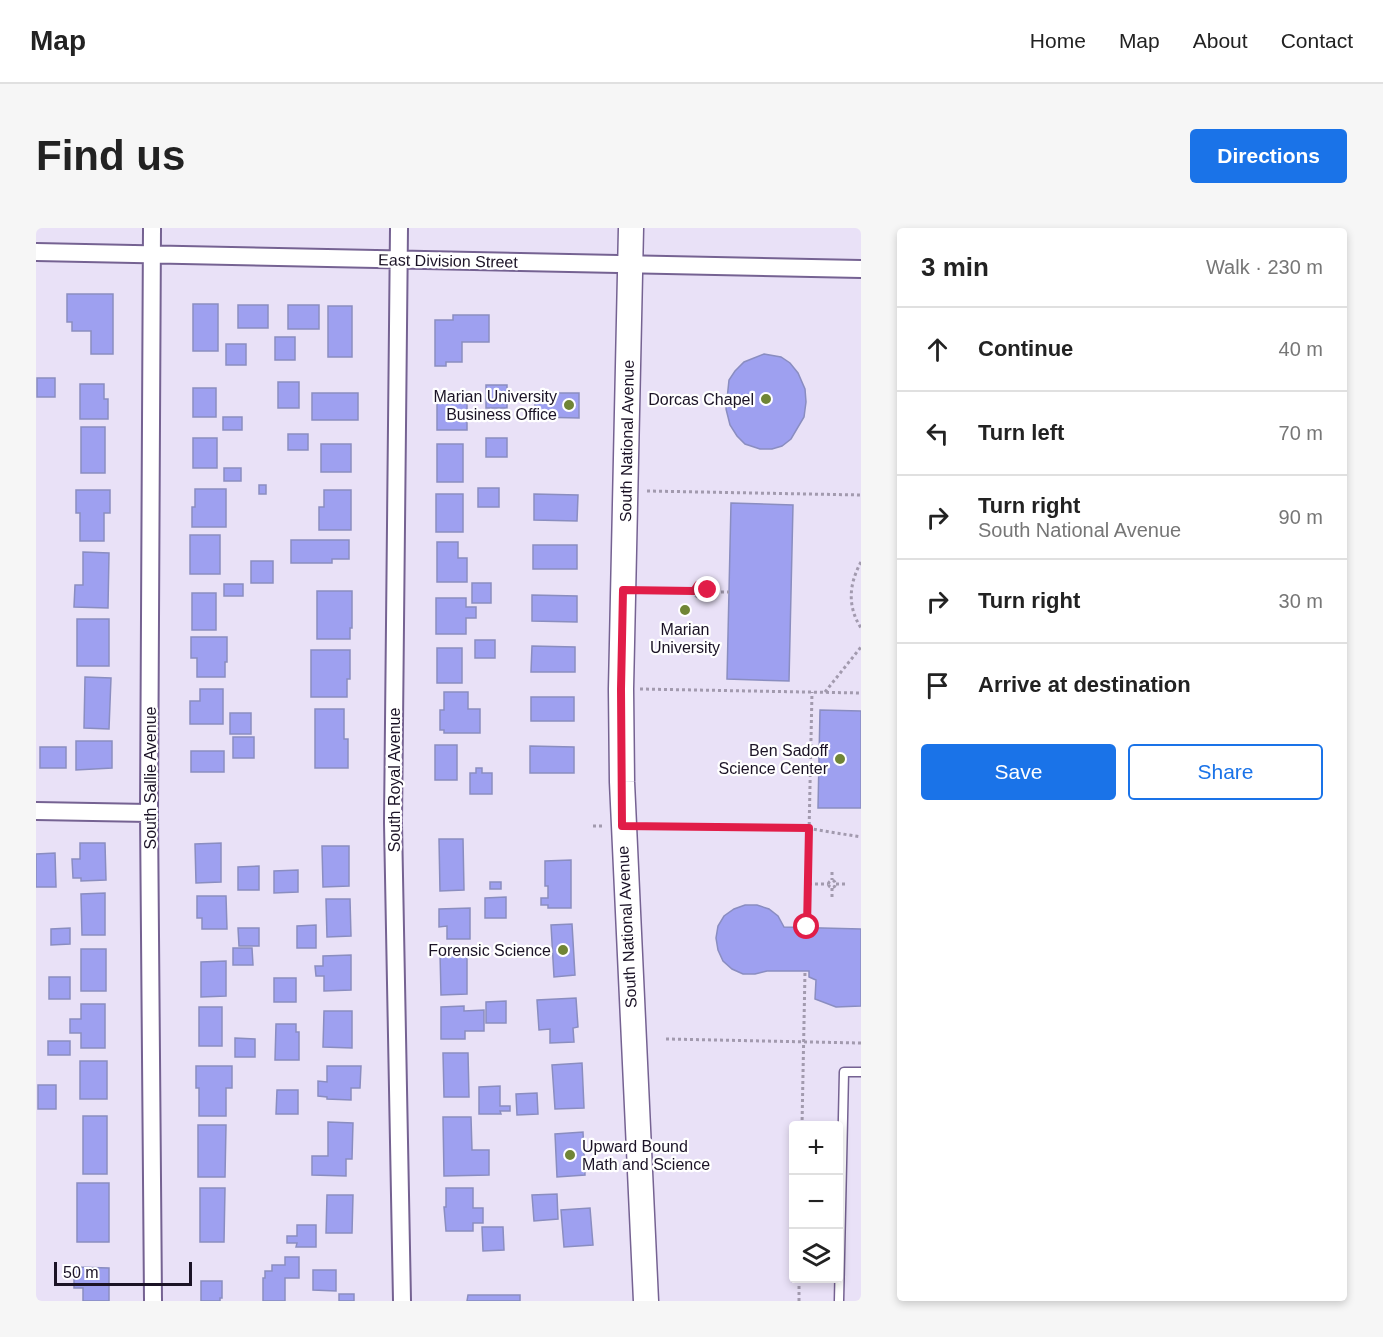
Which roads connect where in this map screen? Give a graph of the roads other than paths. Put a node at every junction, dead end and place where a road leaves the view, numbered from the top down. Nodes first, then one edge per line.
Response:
1 (153, 228) edge
2 (399, 228) edge
3 (631, 228) edge
4 (36, 252) edge
5 (152, 255) junction
6 (399, 260) junction
7 (631, 264) junction
8 (861, 269) edge
9 (36, 811) edge
10 (149, 813) junction
11 (861, 1072) edge
12 (153, 1301) edge
13 (402, 1301) edge
14 (646, 1301) edge
15 (839, 1301) edge

1 - 5 street, South Sallie Avenue
2 - 6 street, South Royal Avenue
3 - 7 street, South National Avenue
4 - 5 street, East Division Street
5 - 6 street, East Division Street
5 - 10 street, South Sallie Avenue
6 - 7 street, East Division Street
6 - 13 street, South Royal Avenue
7 - 8 street, East Division Street
7 - 14 street, South National Avenue
9 - 10 street
10 - 12 street, South Sallie Avenue
11 - 15 lane

